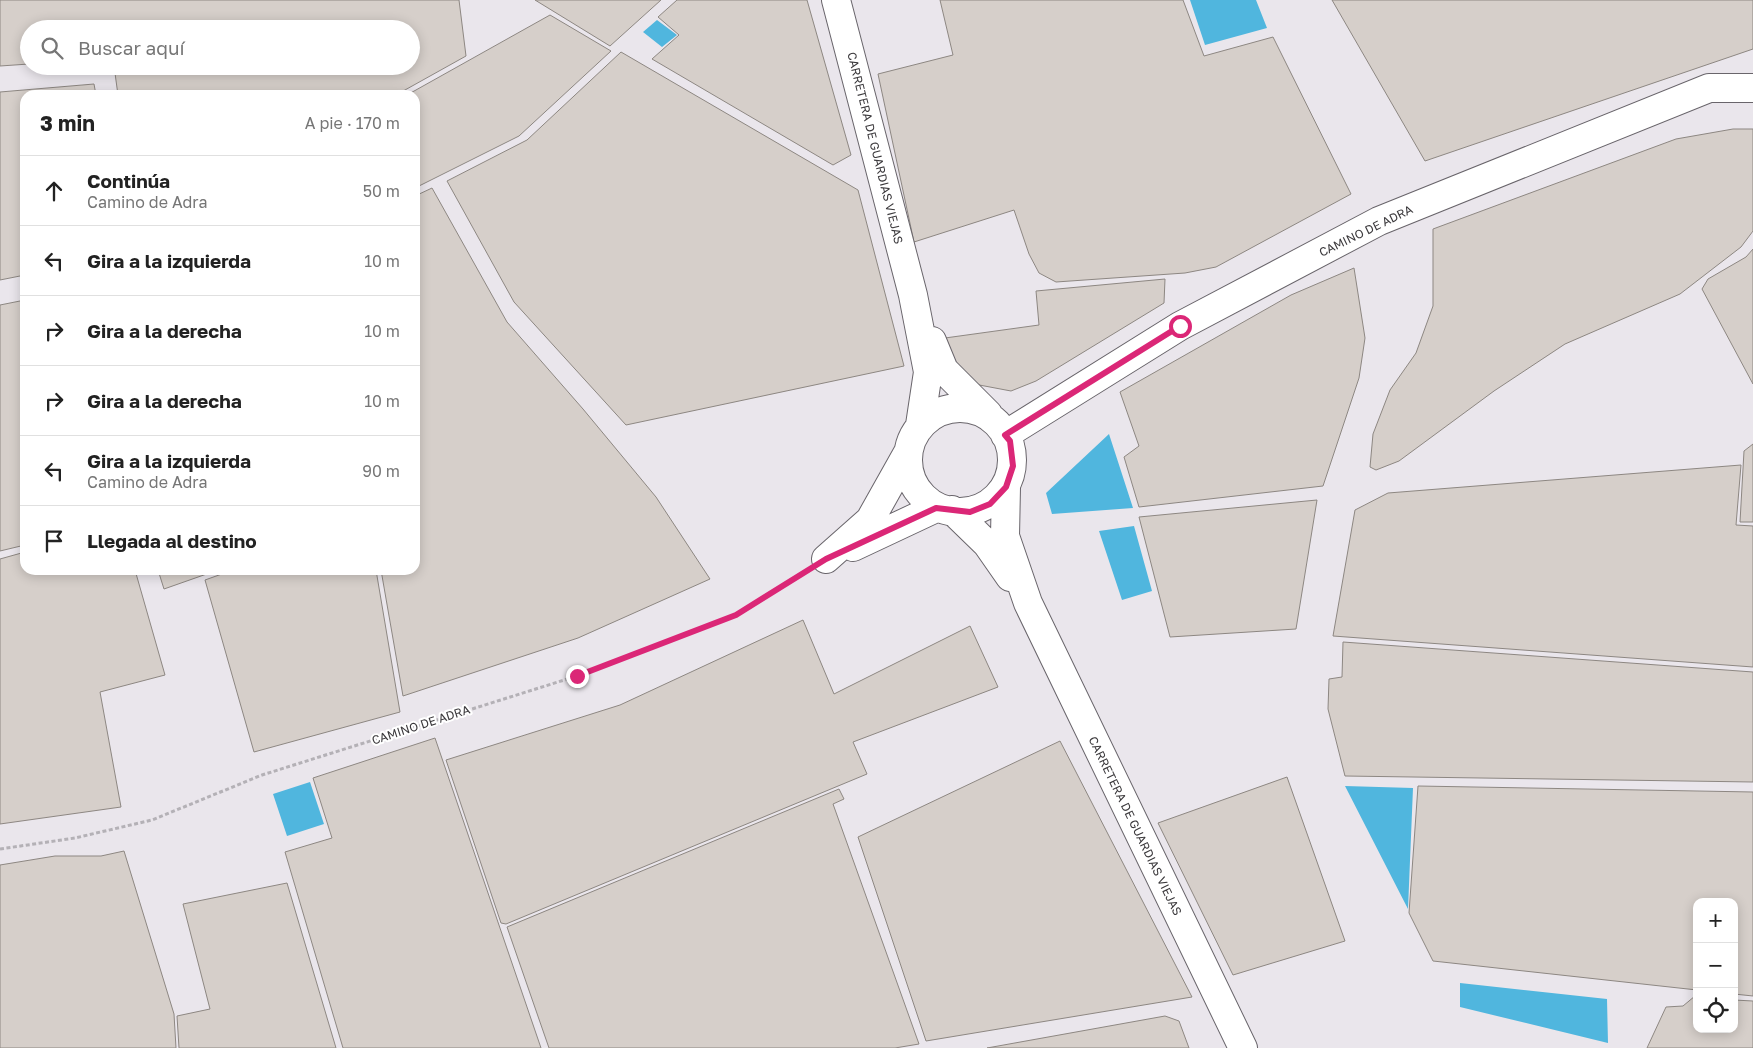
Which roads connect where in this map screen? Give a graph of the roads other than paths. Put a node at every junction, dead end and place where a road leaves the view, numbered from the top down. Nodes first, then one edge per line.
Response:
1 (836, 0) edge
2 (1753, 88) edge
3 (913, 295) junction
4 (920, 426) junction
5 (997, 426) junction
6 (907, 454) junction
7 (1006, 487) junction
8 (944, 509) junction
9 (1028, 603) junction
10 (1242, 1048) edge

1 - 3 street, CARRETERA DE GUARDIAS VIEJAS
2 - 5 street, CAMINO DE ADRA
3 - 4 street, CARRETERA DE GUARDIAS VIEJAS
3 - 5 street, CARRETERA DE GUARDIAS VIEJAS
4 - 5 street
4 - 6 street
5 - 7 street
6 - 8 street
6 - 8 street
7 - 8 street
7 - 9 street, CARRETERA DE GUARDIAS VIEJAS
8 - 9 street, CARRETERA DE GUARDIAS VIEJAS
9 - 10 street, CARRETERA DE GUARDIAS VIEJAS

